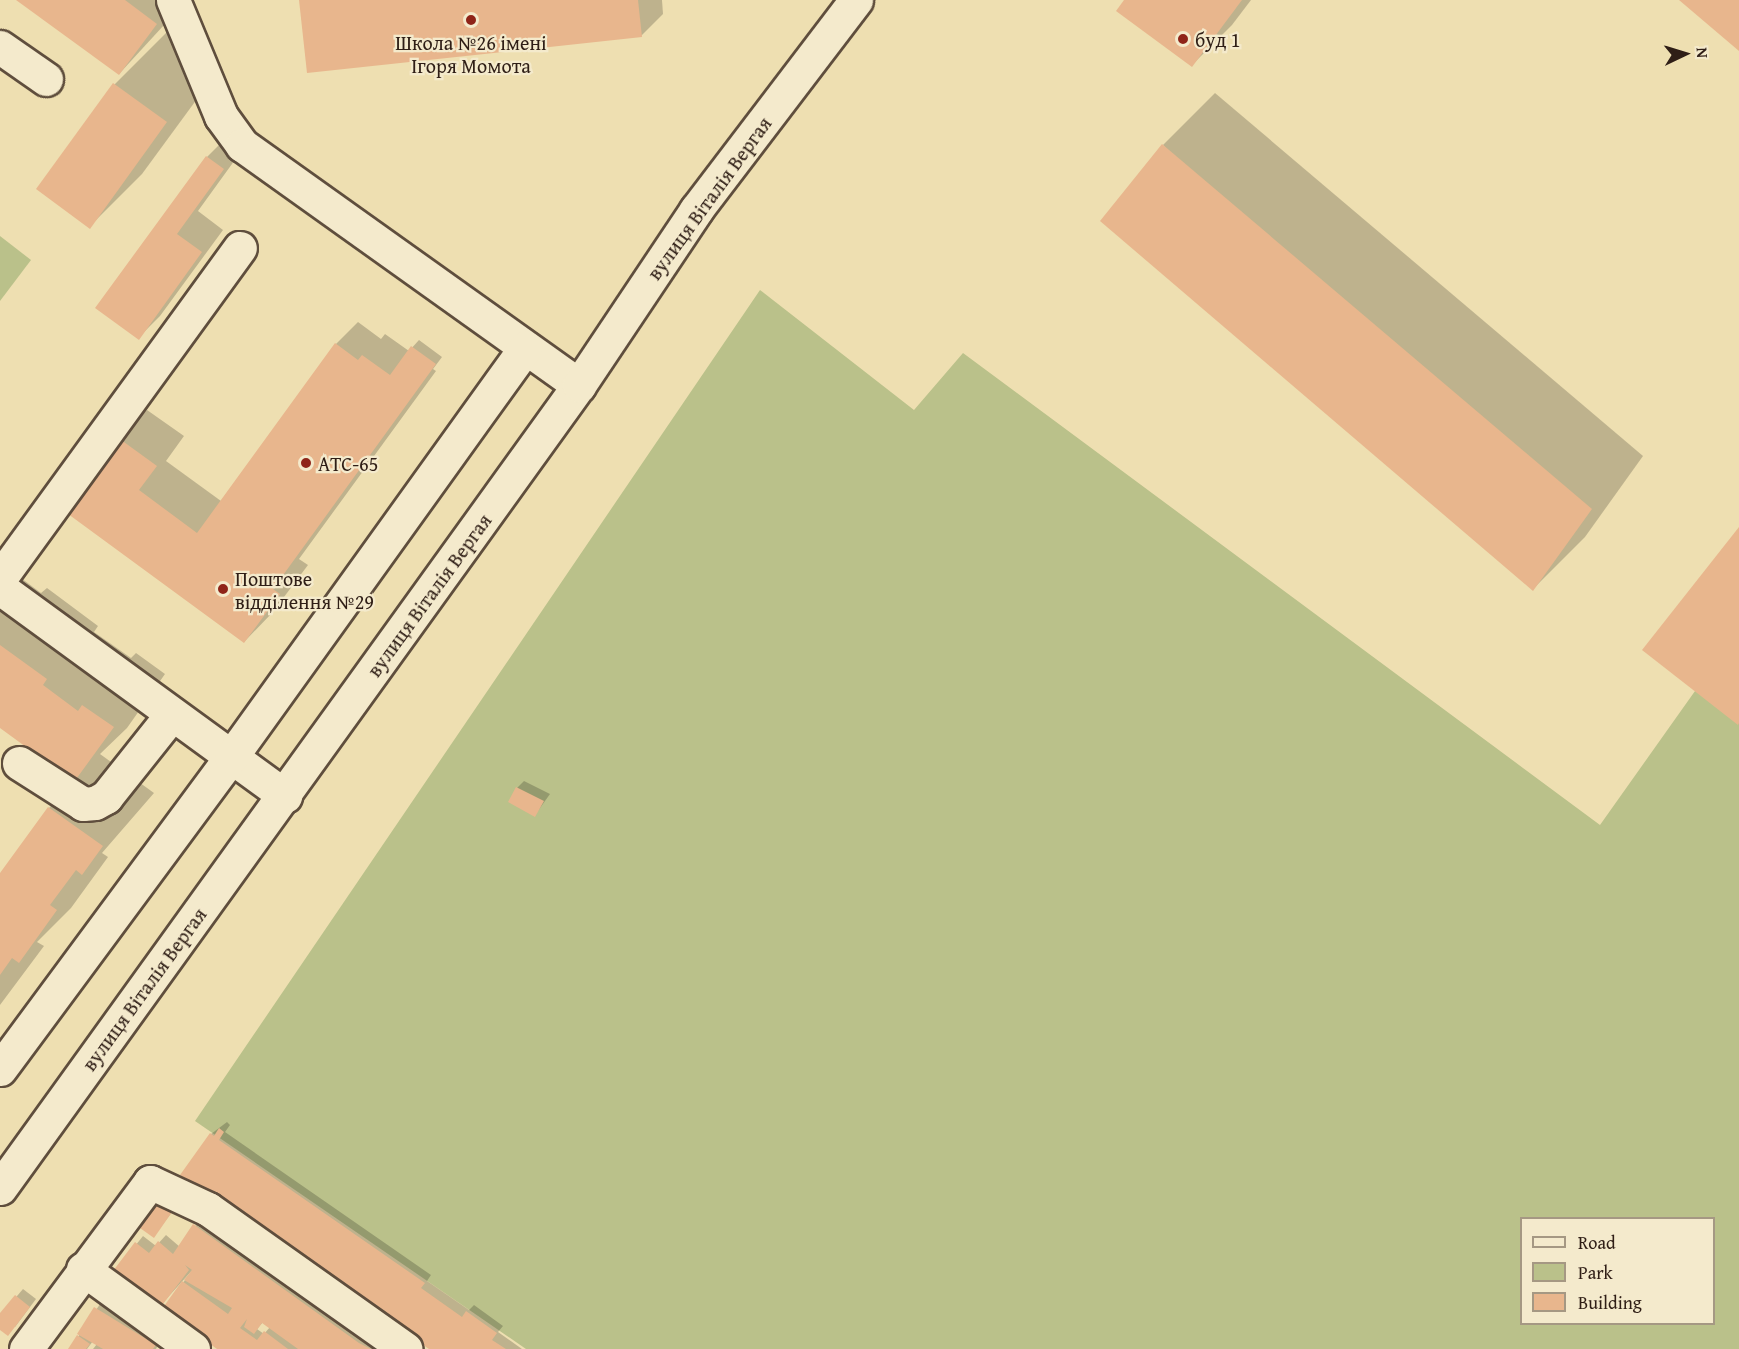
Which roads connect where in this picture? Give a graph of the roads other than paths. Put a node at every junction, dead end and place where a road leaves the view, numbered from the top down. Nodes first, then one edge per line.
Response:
1 (173, 0) edge
2 (856, 0) edge
3 (0, 47) edge
4 (46, 79) dead end
5 (240, 248) dead end
6 (525, 348) junction
7 (579, 385) junction
8 (0, 578) edge
9 (0, 588) edge
10 (172, 714) junction
11 (231, 757) junction
12 (19, 763) dead end
13 (285, 796) junction
14 (0, 1068) edge
15 (0, 1188) edge
16 (83, 1269) junction
17 (26, 1349) edge
18 (193, 1349) edge
19 (406, 1349) edge

1 - 6 street
2 - 7 street, вулиця Віталія Вергая
3 - 4 street
5 - 8 street
6 - 7 street
6 - 11 street
7 - 13 street, вулиця Віталія Вергая
9 - 10 street
10 - 11 street
10 - 12 street
11 - 13 street
11 - 14 street
13 - 15 street, вулиця Віталія Вергая
16 - 17 street
16 - 18 street
16 - 19 street

